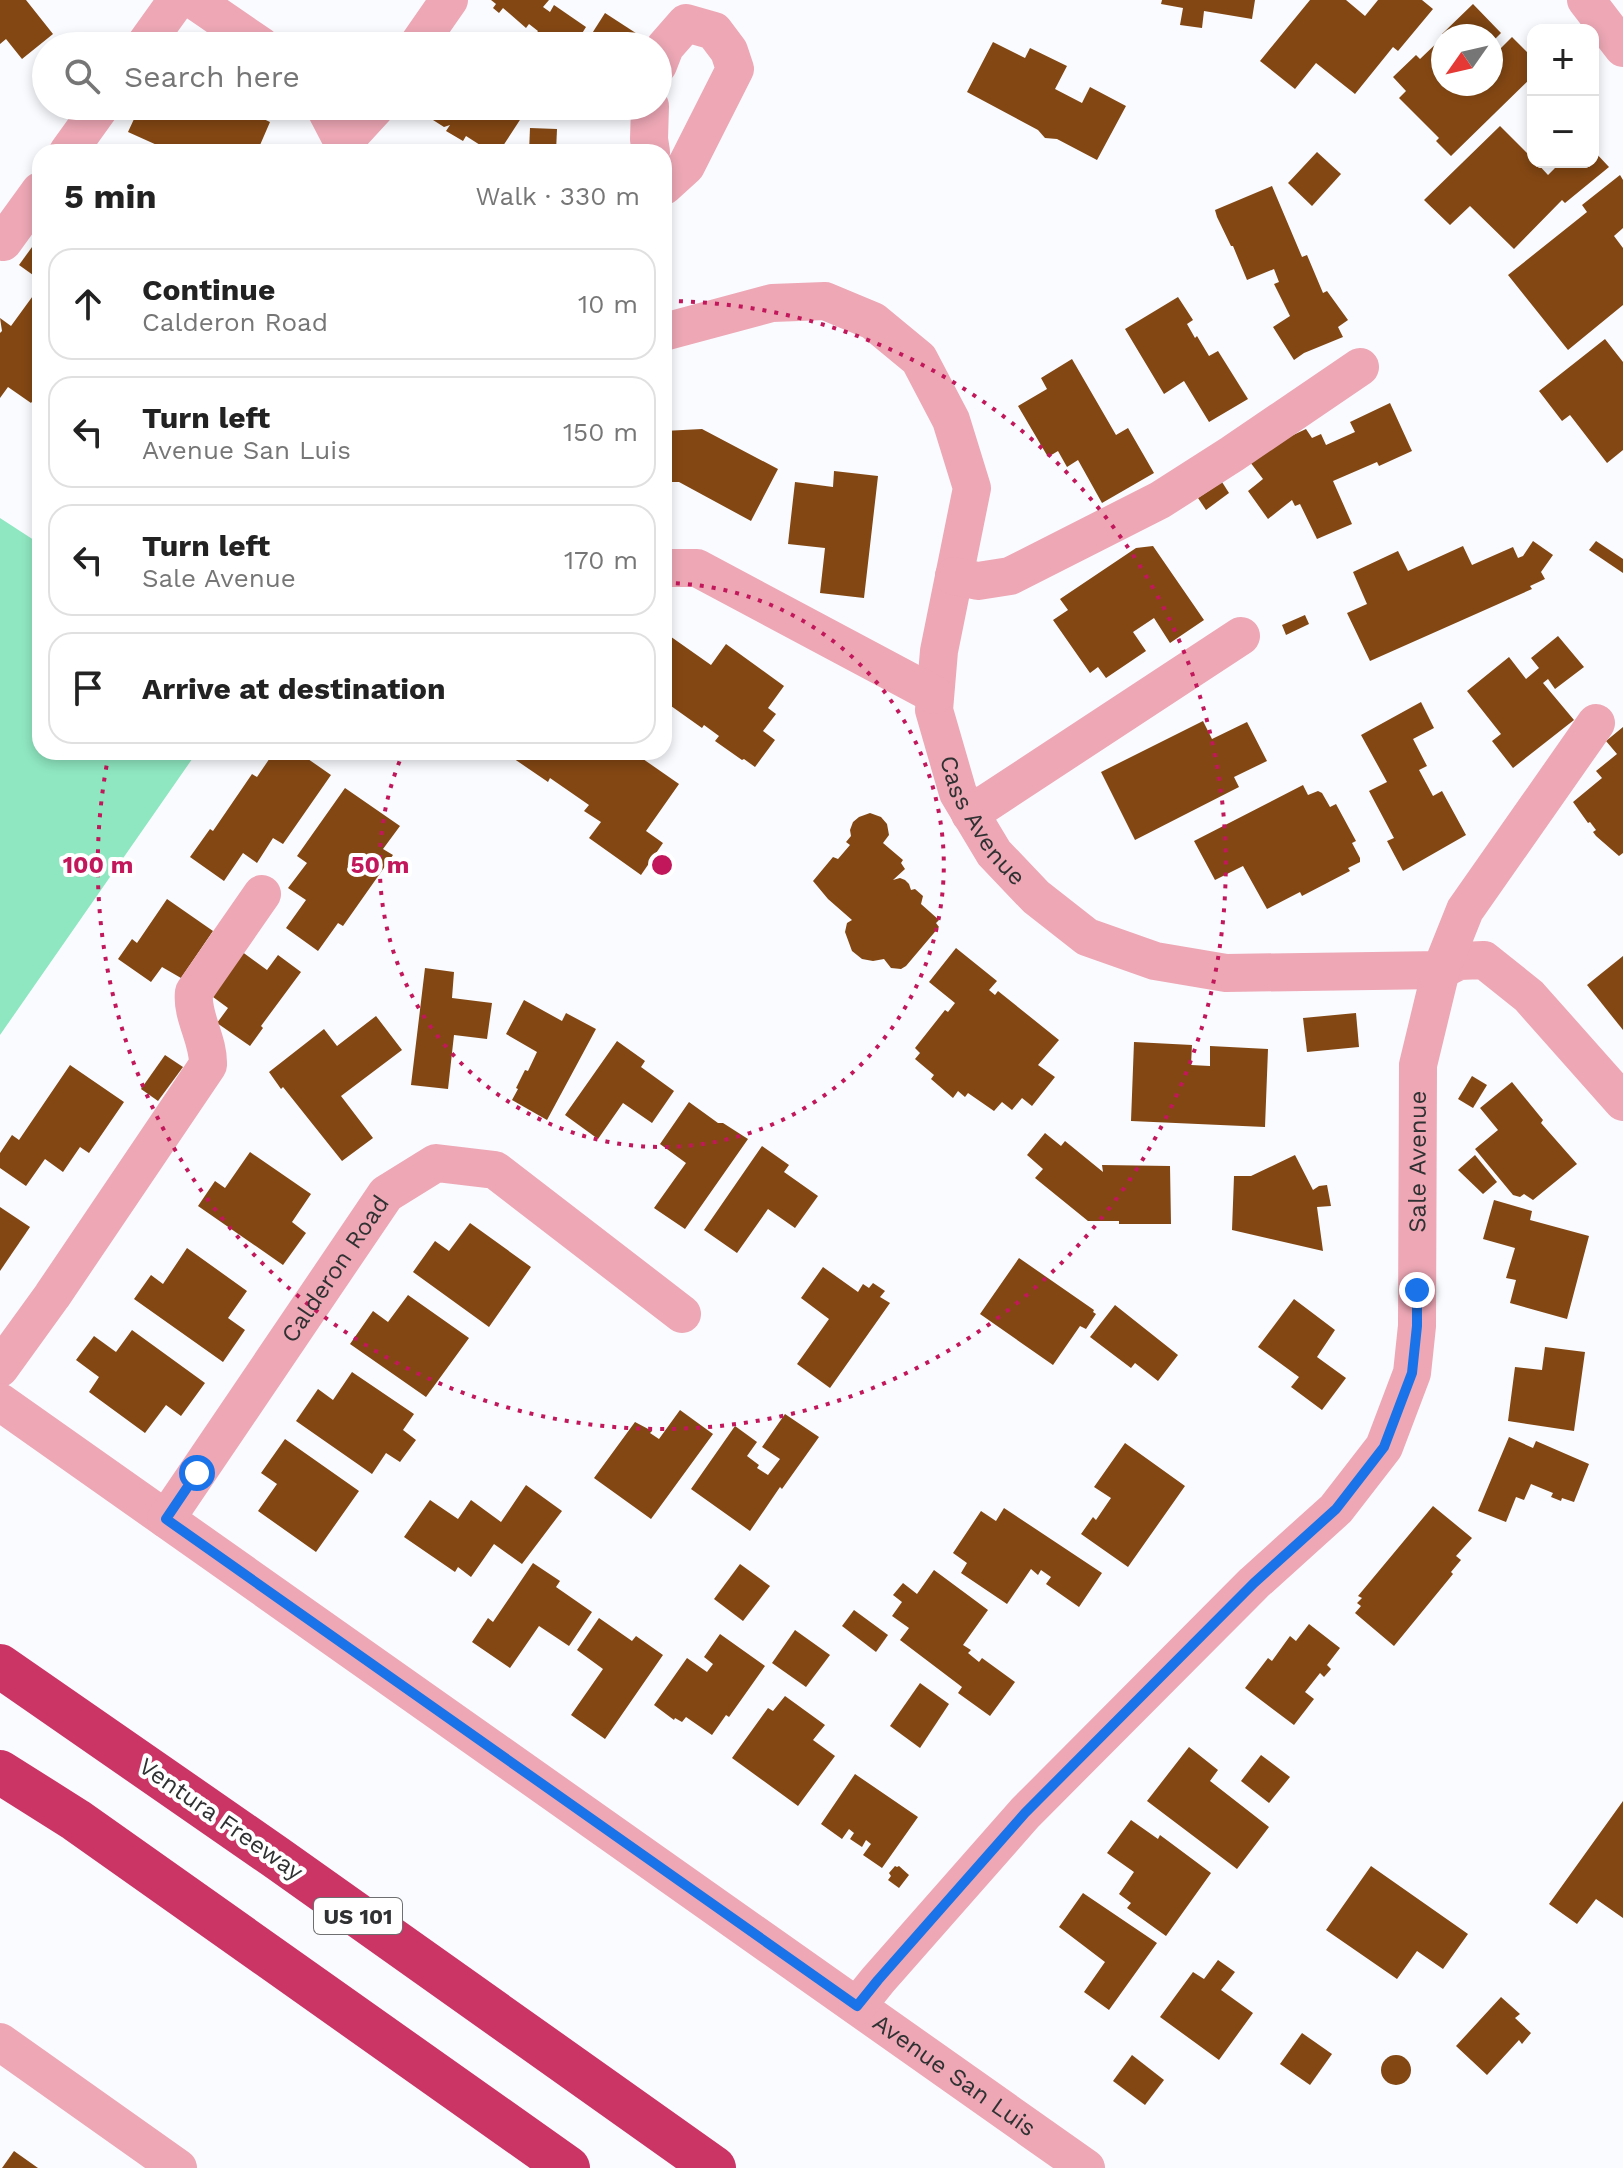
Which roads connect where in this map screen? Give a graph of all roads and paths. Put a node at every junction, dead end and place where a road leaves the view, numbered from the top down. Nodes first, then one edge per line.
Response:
1 (177, 0) edge
2 (194, 0) edge
3 (449, 0) edge
4 (1586, 0) edge
5 (154, 32) edge
6 (241, 32) edge
7 (427, 32) edge
8 (672, 39) edge
9 (1623, 48) edge
10 (91, 120) edge
11 (332, 120) edge
12 (366, 120) edge
13 (650, 120) edge
14 (74, 144) edge
15 (344, 144) edge
16 (348, 144) edge
17 (650, 144) edge
18 (672, 179) edge
19 (32, 202) edge
20 (3, 242) dead end
21 (672, 330) edge
22 (1360, 367) dead end
23 (672, 568) edge
24 (954, 576) junction
25 (1241, 636) dead end
26 (935, 695) junction
27 (1596, 723) dead end
28 (970, 814) junction
29 (262, 894) dead end
30 (1441, 970) junction
31 (1623, 1102) edge
32 (682, 1314) dead end
33 (0, 1368) edge
34 (0, 1402) edge
35 (166, 1519) junction
36 (0, 1666) edge
37 (0, 1772) edge
38 (857, 2006) junction
39 (0, 2042) edge
40 (178, 2168) edge
41 (568, 2168) edge
42 (714, 2168) edge
43 (1086, 2168) edge

1 - 5 street
2 - 6 street
3 - 7 street
4 - 9 street
8 - 18 street
10 - 14 street
11 - 15 street
12 - 16 street
13 - 17 street
19 - 20 street
21 - 24 street, Cass Avenue
22 - 24 street
23 - 26 street
24 - 26 street, Cass Avenue
25 - 28 street
26 - 28 street, Cass Avenue
27 - 30 street, Sale Avenue
28 - 30 street, Cass Avenue
29 - 33 street
30 - 31 street, Cass Avenue
30 - 38 street, Sale Avenue
32 - 35 street, Calderon Road
34 - 35 street, Avenue San Luis
35 - 38 street, Avenue San Luis
36 - 42 highway, Ventura Freeway / US 101
37 - 41 highway
38 - 43 street, Avenue San Luis
39 - 40 street

